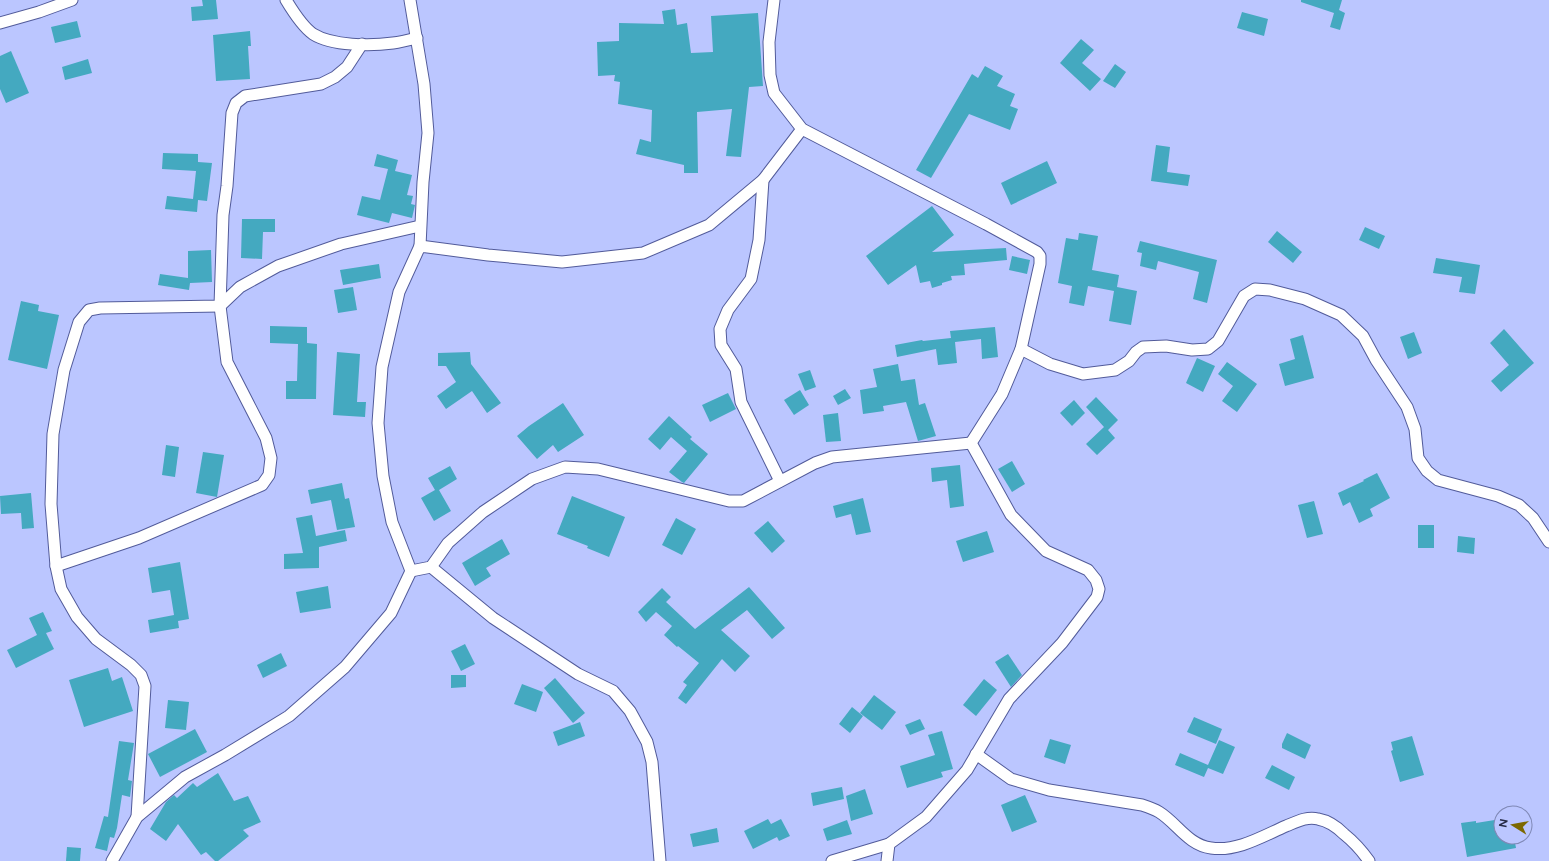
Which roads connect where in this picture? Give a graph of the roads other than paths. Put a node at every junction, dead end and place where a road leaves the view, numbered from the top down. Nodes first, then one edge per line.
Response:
1 (72, 0) edge
2 (286, 0) edge
3 (410, 0) edge
4 (774, 0) edge
5 (0, 23) edge
6 (417, 38) junction
7 (362, 44) junction
8 (802, 130) junction
9 (763, 180) junction
10 (420, 226) junction
11 (420, 246) junction
12 (220, 306) junction
13 (1021, 349) junction
14 (971, 443) junction
15 (780, 481) junction
16 (1549, 542) edge
17 (56, 566) junction
18 (431, 567) junction
19 (411, 571) junction
20 (976, 754) junction
21 (136, 817) junction
22 (888, 844) junction
23 (112, 861) edge
24 (660, 861) edge
25 (832, 861) edge
26 (888, 861) edge
27 (1369, 861) edge

1 - 5 street
2 - 7 street
3 - 6 street
4 - 8 street
6 - 7 street
6 - 10 street
7 - 12 street
8 - 9 street
8 - 13 street
9 - 11 street
9 - 15 street
10 - 11 street
10 - 12 street
11 - 19 street
12 - 17 street
12 - 17 street
13 - 14 street
13 - 16 street
14 - 15 street
14 - 20 street
15 - 18 street
17 - 21 street
18 - 19 street
18 - 24 street
19 - 21 street
20 - 22 street
20 - 27 street
21 - 23 street
22 - 25 street
22 - 26 street

